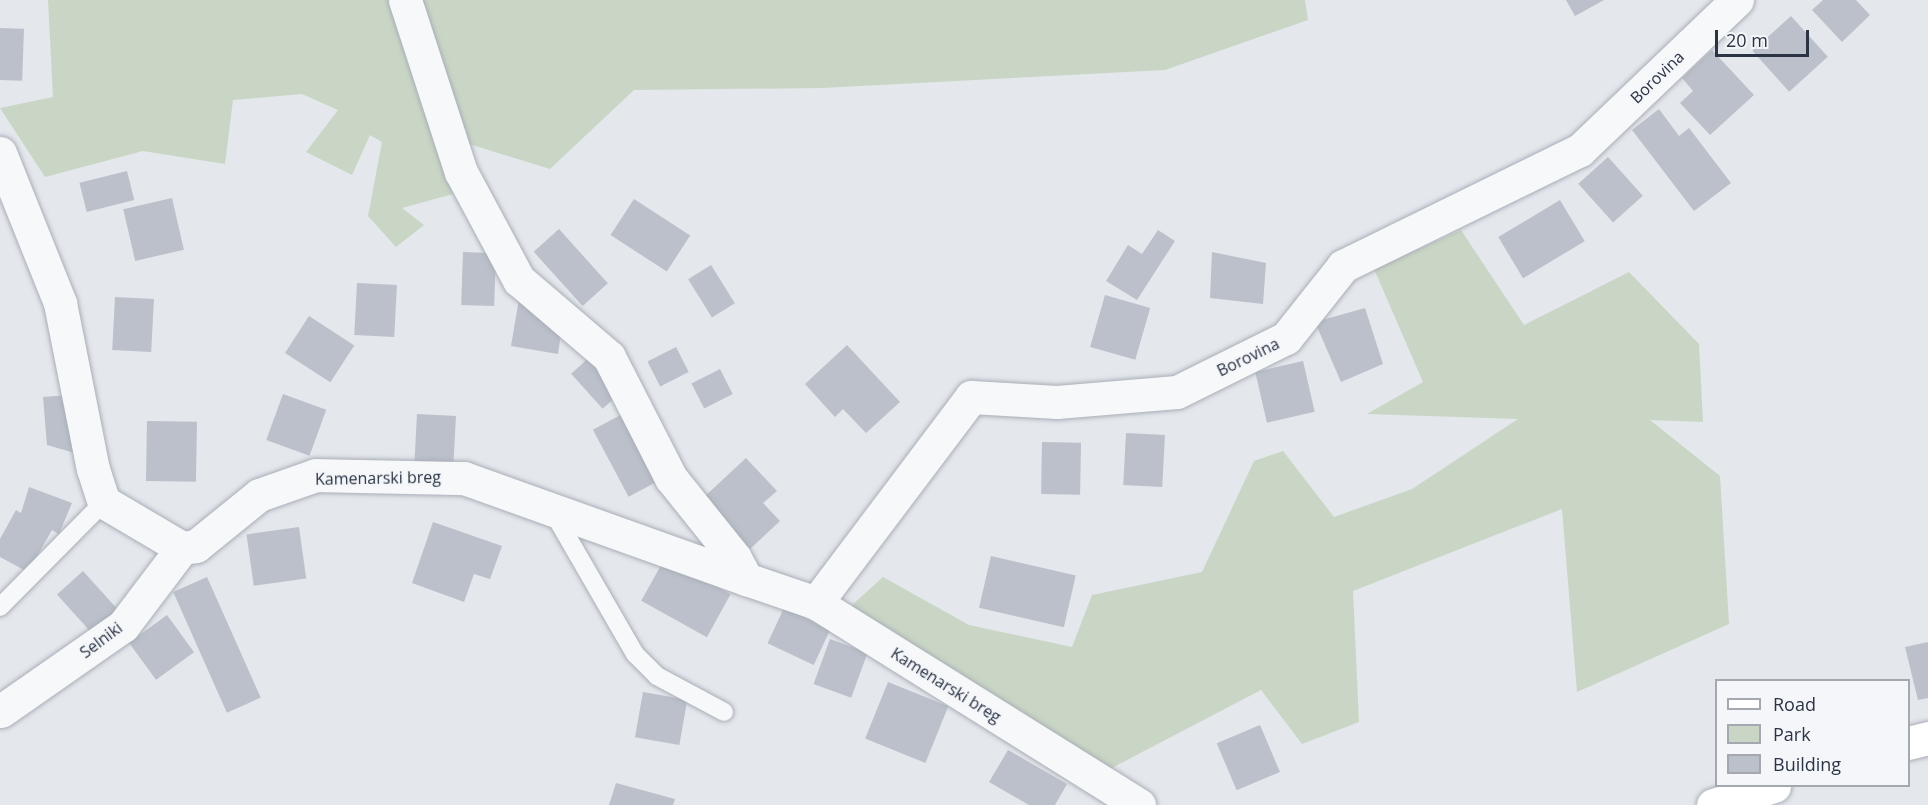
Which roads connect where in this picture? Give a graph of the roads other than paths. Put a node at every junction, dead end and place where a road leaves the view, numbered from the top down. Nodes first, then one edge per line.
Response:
1 (405, 0) edge
2 (1737, 0) edge
3 (0, 153) edge
4 (104, 502) junction
5 (550, 507) junction
6 (182, 548) junction
7 (746, 579) junction
8 (816, 603) junction
9 (0, 607) edge
10 (1, 711) edge
11 (724, 712) dead end
12 (1928, 738) edge
13 (1910, 743) edge
14 (1771, 787) edge
15 (1138, 805) edge
16 (1713, 805) edge

1 - 7 street
2 - 8 street, Borovina
3 - 4 street
4 - 6 street
4 - 9 lane
5 - 6 street, Kamenarski breg
5 - 7 street, Kamenarski breg
5 - 11 lane
6 - 10 street, Selniki
7 - 8 street, Kamenarski breg
8 - 15 street, Kamenarski breg
12 - 13 main road
14 - 16 main road

